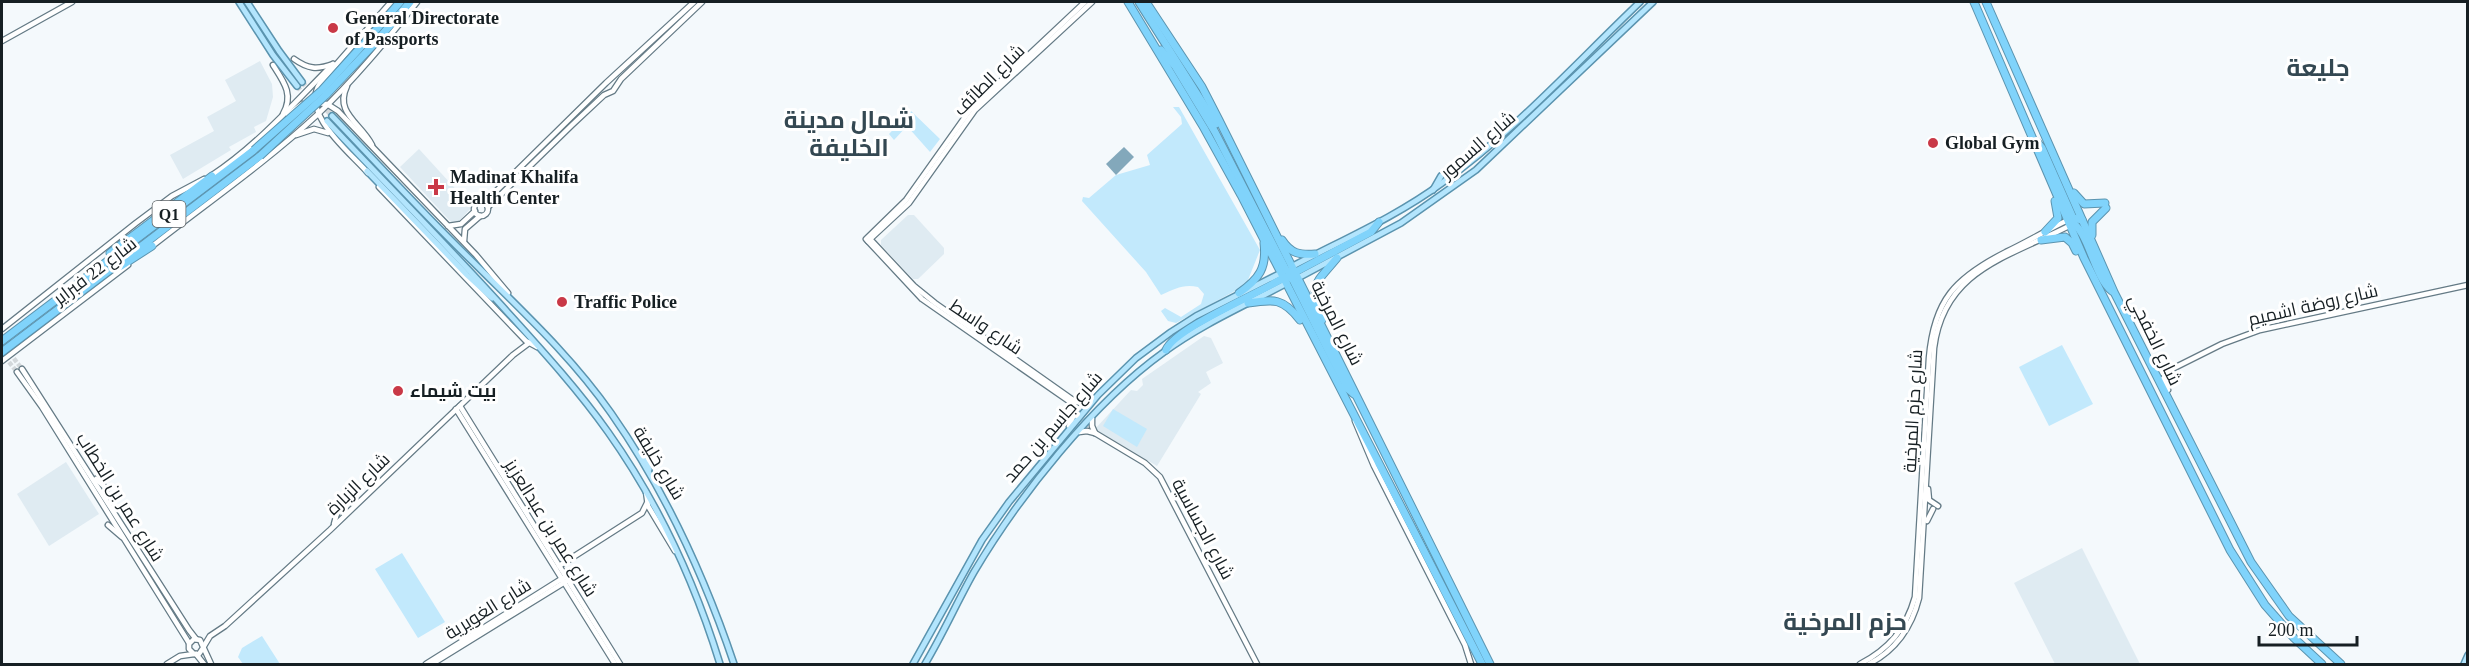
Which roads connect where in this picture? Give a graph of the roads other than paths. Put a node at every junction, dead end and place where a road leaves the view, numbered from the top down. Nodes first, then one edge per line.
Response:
1 (72, 2) edge
2 (239, 2) edge
3 (248, 2) edge
4 (391, 2) edge
5 (400, 2) edge
6 (410, 2) edge
7 (417, 2) edge
8 (694, 2) edge
9 (702, 2) edge
10 (1084, 2) edge
11 (1092, 2) edge
12 (1128, 2) edge
13 (1139, 2) edge
14 (1146, 2) edge
15 (1152, 2) edge
16 (1640, 2) edge
17 (1653, 2) edge
18 (1974, 2) edge
19 (1986, 2) edge
20 (1160, 22) junction
21 (2, 40) edge
22 (372, 41) junction
23 (1155, 44) junction
24 (294, 59) dead end
25 (341, 61) junction
26 (333, 64) junction
27 (273, 65) dead end
28 (609, 81) junction
29 (302, 82) tunnel mouth
30 (349, 82) junction
31 (320, 83) junction
32 (297, 86) tunnel mouth
33 (604, 86) junction
34 (615, 86) junction
35 (310, 87) junction
36 (608, 92) junction
37 (301, 96) junction
38 (333, 97) junction
39 (314, 100) junction
40 (296, 102) junction
41 (327, 104) junction
42 (318, 113) junction
43 (311, 120) junction
44 (279, 121) junction
45 (274, 126) junction
46 (293, 134) junction
47 (335, 137) junction
48 (2033, 138) junction
49 (1228, 139) junction
50 (287, 140) junction
51 (374, 150) junction
52 (257, 153) junction
53 (367, 171) junction
54 (212, 176) junction
55 (1441, 176) dead end
56 (2066, 184) junction
57 (1433, 190) junction
58 (2055, 192) junction
59 (486, 205) junction
60 (475, 211) junction
61 (480, 216) junction
62 (2074, 220) junction
63 (1379, 222) junction
64 (448, 226) junction
65 (1271, 226) junction
66 (2045, 232) junction
67 (1263, 238) junction
68 (868, 239) junction
69 (2041, 240) junction
70 (465, 244) junction
71 (2092, 244) junction
72 (152, 246) junction
73 (1315, 254) junction
74 (1337, 258) junction
75 (2084, 258) junction
76 (1289, 275) junction
77 (84, 278) junction
78 (93, 282) junction
79 (2468, 285) edge
80 (2114, 292) junction
81 (1239, 293) junction
82 (515, 302) junction
83 (1248, 303) junction
84 (500, 304) junction
85 (2, 329) edge
86 (1309, 330) junction
87 (1326, 334) junction
88 (523, 338) junction
89 (2, 341) edge
90 (529, 343) junction
91 (521, 348) junction
92 (542, 349) junction
93 (1166, 350) junction
94 (2, 352) edge
95 (2145, 355) junction
96 (2, 361) edge
97 (2170, 370) junction
98 (1098, 395) junction
99 (1357, 396) junction
100 (458, 408) junction
101 (1354, 416) junction
102 (2176, 417) junction
103 (1092, 418) junction
104 (1079, 432) junction
105 (1095, 433) junction
106 (1064, 435) junction
107 (644, 455) dead end
108 (85, 466) junction
109 (652, 476) junction
110 (1927, 476) junction
111 (1382, 481) junction
112 (107, 489) dead end
113 (1392, 489) junction
114 (646, 492) junction
115 (115, 503) dead end
116 (647, 504) junction
117 (337, 513) dead end
118 (642, 513) junction
119 (652, 514) junction
120 (118, 518) junction
121 (108, 525) dead end
122 (330, 530) junction
123 (1924, 535) junction
124 (127, 541) junction
125 (677, 553) junction
126 (559, 566) junction
127 (565, 580) junction
128 (210, 636) junction
129 (197, 639) junction
130 (189, 644) junction
131 (203, 647) junction
132 (195, 654) junction
133 (2468, 655) edge
134 (180, 656) junction
135 (167, 664) edge
136 (204, 664) edge
137 (211, 664) edge
138 (426, 664) edge
139 (432, 664) edge
140 (615, 664) edge
141 (620, 664) edge
142 (721, 664) edge
143 (734, 664) edge
144 (913, 664) edge
145 (925, 664) edge
146 (1257, 664) edge
147 (1471, 664) edge
148 (1482, 664) edge
149 (1490, 664) edge
150 (1860, 664) edge
151 (1869, 664) edge
152 (2322, 664) edge
153 (2341, 664) edge
154 (2464, 664) edge

1 - 21 street
2 - 32 main road
3 - 29 main road
4 - 25 street
5 - 22 highway, Q1
6 - 22 highway, Q1
7 - 30 street, شارع 22 فبراير
8 - 28 street
9 - 34 street
10 - 68 street, شارع الطائف
11 - 68 street, شارع الطائف
12 - 23 highway, شارع المرخية
13 - 49 highway
14 - 20 highway, شارع المرخية
15 - 20 highway
16 - 57 main road, شارع السمور
17 - 74 main road, شارع السمور
18 - 48 highway, شارع الخفجي
19 - 56 highway, شارع الخفجي
20 - 49 highway, شارع المرخية
22 - 52 highway, شارع 22 فبراير / Q1, bridge
23 - 67 highway, شارع المرخية
23 - 76 highway
24 - 26 street
25 - 26 street
25 - 31 street
26 - 35 street, شارع 22 فبراير
27 - 45 street
28 - 33 street
28 - 34 street
30 - 38 street, شارع 22 فبراير
30 - 51 street
31 - 38 street
31 - 39 street
33 - 36 street
33 - 59 street
34 - 36 street
35 - 37 street, شارع 22 فبراير
35 - 39 street
36 - 59 street
37 - 39 street
37 - 40 street, شارع 22 فبراير
38 - 39 street
38 - 41 street, شارع 22 فبراير
39 - 40 street
39 - 41 street
39 - 42 street
39 - 43 street
40 - 44 street, شارع 22 فبراير
41 - 42 street, شارع 22 فبراير
41 - 51 street, شارع خليفة
42 - 43 street, شارع 22 فبراير
42 - 47 street, شارع خليفة
43 - 46 street, شارع 22 فبراير
44 - 45 street, شارع 22 فبراير
44 - 46 street
45 - 54 street, شارع 22 فبراير
46 - 50 street, شارع 22 فبراير
47 - 50 street
47 - 53 street, شارع خليفة
48 - 58 highway, شارع الخفجي
48 - 62 highway
49 - 65 highway, شارع المرخية
50 - 72 street, شارع 22 فبراير
51 - 64 street, شارع خليفة
52 - 77 highway, شارع 22 فبراير / Q1
52 - 78 highway, شارع 22 فبراير / Q1
53 - 84 main road
53 - 88 street, شارع خليفة
54 - 77 highway
54 - 85 street, شارع 22 فبراير
55 - 57 main road
56 - 62 highway, شارع الخفجي
56 - 71 highway
57 - 63 main road, شارع السمور
58 - 62 highway, شارع الخفجي
58 - 66 highway
59 - 60 street
59 - 61 street
60 - 61 street
60 - 64 street
61 - 70 street
62 - 66 street, شارع حزم المرخية
62 - 69 street, شارع حزم المرخية
62 - 71 highway, شارع الخفجي
62 - 75 highway, شارع الخفجي
62 - 80 highway
63 - 73 main road, شارع السمور
63 - 76 highway
64 - 70 street, شارع خليفة
65 - 73 highway
65 - 76 highway, شارع المرخية
66 - 150 street, شارع حزم المرخية
67 - 76 highway, شارع المرخية
67 - 81 highway
68 - 98 street, شارع واسط
68 - 106 street, شارع واسط
69 - 75 highway
69 - 110 street, شارع حزم المرخية
70 - 82 street, شارع خليفة
71 - 80 highway, شارع الخفجي
72 - 78 highway
72 - 96 street, شارع 22 فبراير
73 - 76 main road, شارع السمور
74 - 76 main road, شارع السمور
74 - 87 highway
75 - 152 highway, شارع الخفجي
76 - 81 main road, شارع جاسم بن حمد
76 - 83 main road, شارع جاسم بن حمد
76 - 86 highway, شارع المرخية
76 - 87 highway, شارع المرخية
76 - 93 highway
76 - 99 highway
77 - 89 highway, شارع 22 فبراير / Q1
78 - 94 highway, شارع 22 فبراير / Q1
79 - 97 street, شارع روضة اشميم
80 - 95 highway, شارع الخفجي
81 - 98 main road, شارع جاسم بن حمد
82 - 84 main road, شارع خليفة
82 - 109 main road, شارع خليفة
83 - 86 highway
83 - 93 main road, شارع جاسم بن حمد
84 - 92 main road, شارع خليفة
86 - 101 highway, شارع المرخية
87 - 99 highway, شارع المرخية
88 - 90 street, شارع خليفة
88 - 91 street
90 - 91 street, شارع الزبارة
90 - 92 street, شارع خليفة
91 - 100 street, شارع الزبارة
92 - 114 main road, شارع خليفة
93 - 103 main road, شارع جاسم بن حمد
95 - 97 street
95 - 102 highway, شارع الخفجي
97 - 102 street
98 - 106 main road, شارع جاسم بن حمد
99 - 149 highway, شارع المرخية
100 - 122 street, شارع الزبارة
100 - 126 street, شارع عمر بن عبدالعزيز
100 - 127 street, شارع عمر بن عبدالعزيز
101 - 111 street, شارع المرخية
101 - 113 highway, شارع المرخية
102 - 153 highway, شارع الخفجي
103 - 104 main road, شارع جاسم بن حمد
103 - 105 street
104 - 105 street, شارع الجساسية
104 - 145 main road, شارع جاسم بن حمد
105 - 146 street, شارع الجساسية
106 - 144 main road, شارع جاسم بن حمد
107 - 109 main road
108 - 112 street
108 - 120 street, شارع عمر بن الخطاب
108 - 124 street, شارع عمر بن الخطاب
109 - 143 main road, شارع خليفة
110 - 123 street, شارع حزم المرخية
110 - 123 street
111 - 113 highway
111 - 147 street, شارع المرخية
113 - 148 highway, شارع المرخية
114 - 116 street, شارع خليفة
114 - 125 main road, شارع خليفة
115 - 120 street
116 - 118 street, شارع خليفة
116 - 119 street, شارع خليفة
117 - 122 street
118 - 119 street, شارع خليفة
118 - 126 street, شارع خليفة
119 - 125 street, شارع خليفة
120 - 129 street, شارع عمر بن الخطاب
121 - 124 street
122 - 128 street, شارع الزبارة
123 - 151 street, شارع حزم المرخية
124 - 130 street, شارع عمر بن الخطاب
125 - 142 main road, شارع خليفة
126 - 127 street, شارع عمر بن عبدالعزيز
127 - 138 street, شارع الغويرية
127 - 139 street, شارع الغويرية
127 - 140 street, شارع عمر بن عبدالعزيز
127 - 141 street, شارع عمر بن عبدالعزيز
128 - 129 street, شارع الزبارة
128 - 131 street, شارع الزبارة
129 - 130 street, شارع الزبارة
129 - 131 street, شارع عمر بن الخطاب
130 - 132 street, شارع عمر بن الخطاب
130 - 134 street
131 - 132 street, شارع الزبارة
131 - 137 street
132 - 134 street
132 - 136 street
133 - 154 main road
134 - 135 street

